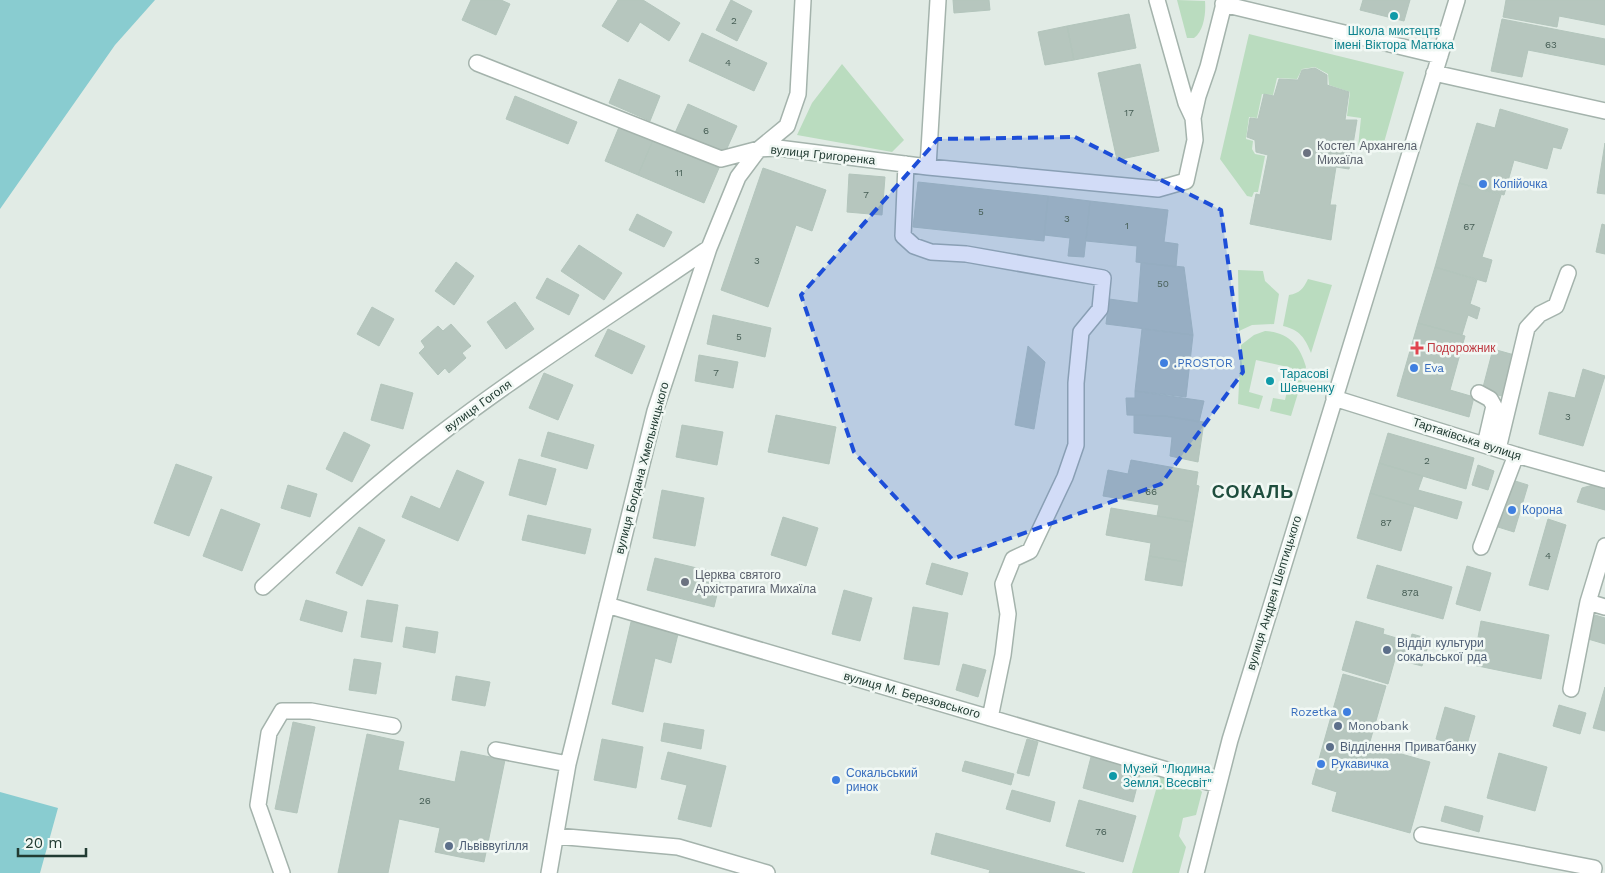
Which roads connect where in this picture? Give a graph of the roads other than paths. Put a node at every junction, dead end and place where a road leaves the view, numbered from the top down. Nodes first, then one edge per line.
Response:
1 (804, 0) edge
2 (938, 0) edge
3 (1157, 0) edge
4 (1457, 0) edge
5 (1224, 2) edge
6 (1440, 56) junction
7 (477, 63) dead end
8 (1434, 73) junction
9 (1605, 111) edge
10 (1194, 118) junction
11 (759, 149) junction
12 (906, 164) junction
13 (928, 167) junction
14 (709, 248) junction
15 (1568, 274) dead end
16 (1480, 393) dead end
17 (1334, 398) junction
18 (1492, 447) junction
19 (1516, 455) junction
20 (1604, 475) edge
21 (1605, 546) edge
22 (1481, 547) dead end
23 (263, 587) dead end
24 (1588, 602) junction
25 (607, 605) junction
26 (1605, 607) edge
27 (1571, 689) dead end
28 (990, 718) junction
29 (393, 726) dead end
30 (496, 750) dead end
31 (568, 764) junction
32 (1218, 785) junction
33 (1422, 835) dead end
34 (556, 836) junction
35 (282, 873) edge
36 (549, 873) edge
37 (767, 873) edge
38 (1196, 873) edge
39 (1593, 873) edge

1 - 11 street, вулиця Богдана Хмельницького
2 - 13 street
3 - 10 street
4 - 6 street, вулиця Андрея Шептицького
5 - 6 street
5 - 10 street
6 - 8 street, вулиця Андрея Шептицького
7 - 11 street, вулиця Григоренка
8 - 9 street
8 - 17 street, вулиця Андрея Шептицького
10 - 13 street, вулиця Григоренка
11 - 12 street, вулиця Григоренка
11 - 14 street, вулиця Богдана Хмельницького
12 - 13 street, вулиця Григоренка
12 - 28 street
14 - 23 street, вулиця Гоголя
14 - 25 street, вулиця Богдана Хмельницького
15 - 18 street
16 - 18 street
17 - 18 street, Тартаківська вулиця
17 - 32 street, вулиця Андрея Шептицького
18 - 19 street, Тартаківська вулиця
19 - 20 street, Тартаківська вулиця
19 - 22 street
21 - 24 street
24 - 26 street
24 - 27 street
25 - 28 street, вулиця М. Березовського
25 - 31 street, вулиця Богдана Хмельницького
28 - 32 street, вулиця М. Березовського
29 - 35 street
30 - 31 street
31 - 34 street, вулиця Богдана Хмельницького
32 - 38 street, вулиця Андрея Шептицького
33 - 39 street
34 - 36 street, вулиця Богдана Хмельницького
34 - 37 street

